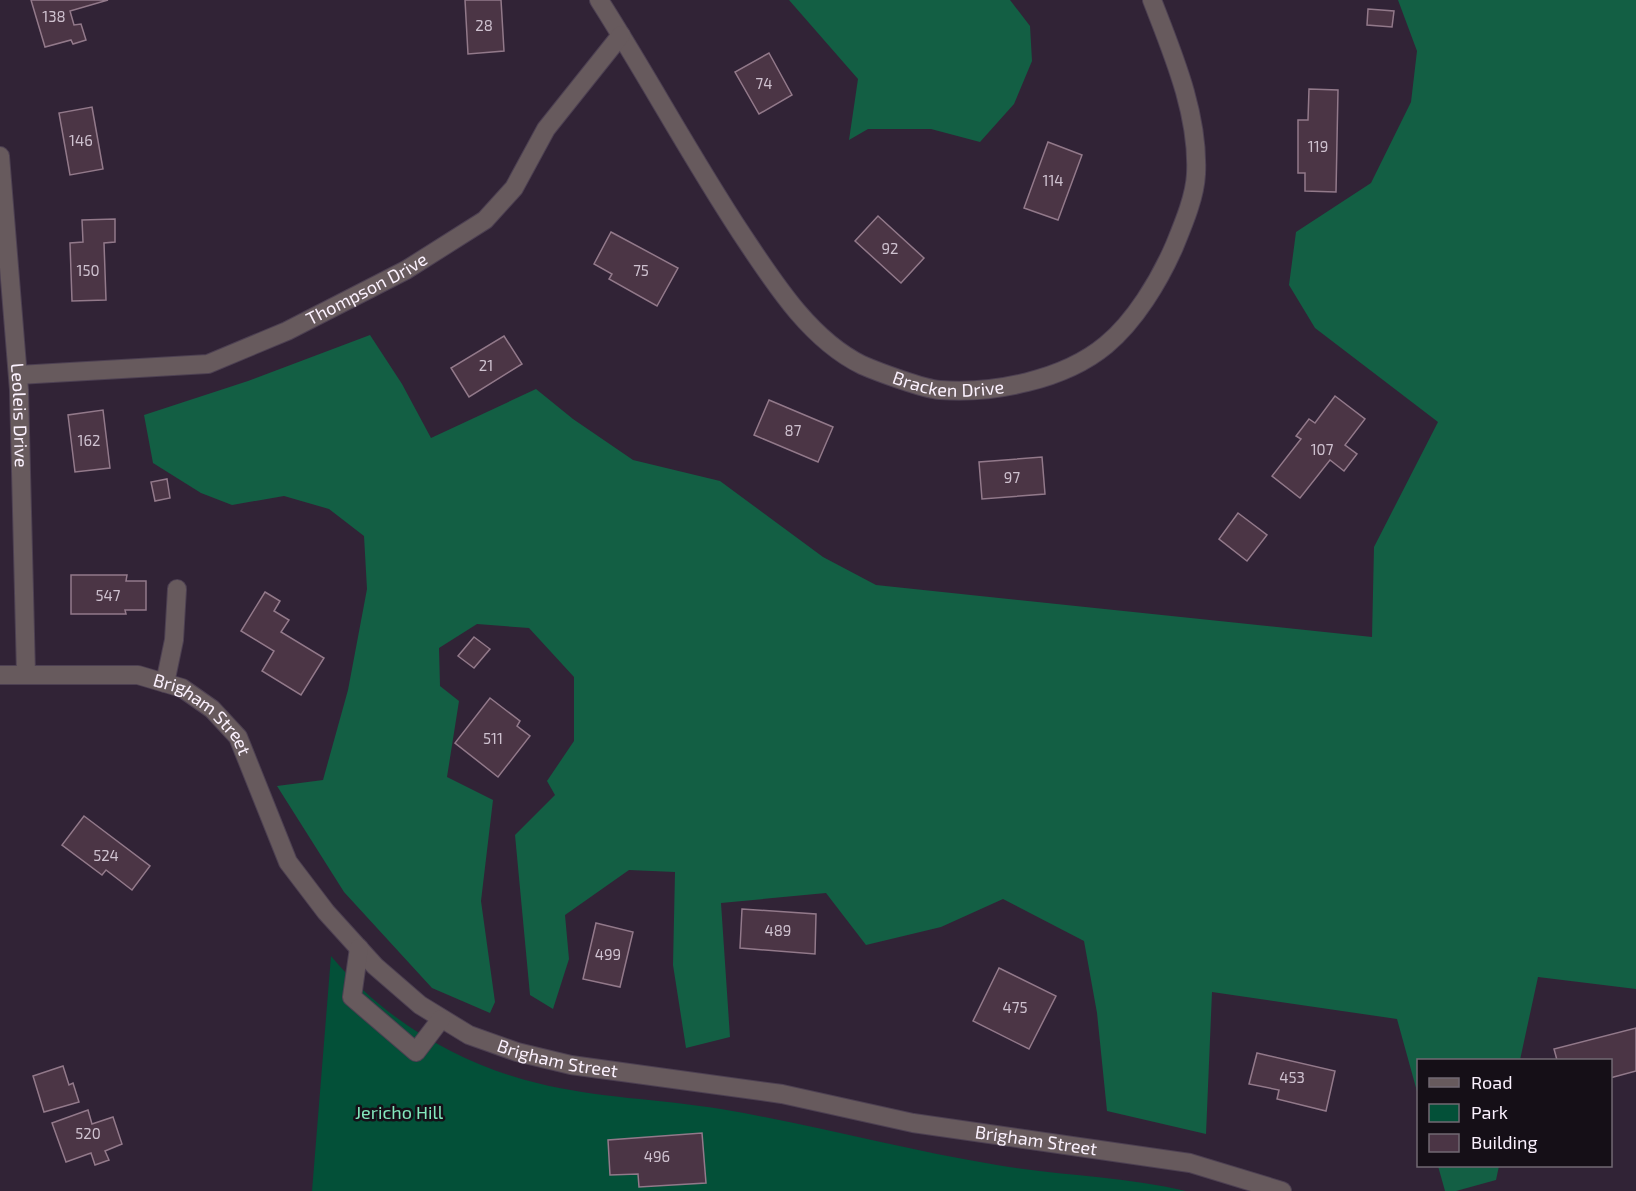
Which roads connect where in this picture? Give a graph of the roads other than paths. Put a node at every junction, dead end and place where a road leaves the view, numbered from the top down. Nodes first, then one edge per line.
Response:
1 (599, 0) edge
2 (1152, 0) edge
3 (621, 35) junction
4 (0, 156) edge
5 (18, 375) junction
6 (177, 589) dead end
7 (26, 674) junction
8 (0, 675) edge
9 (165, 683) junction
10 (358, 948) junction
11 (441, 1019) junction
12 (1281, 1191) edge

1 - 3 street, Bracken Drive
2 - 3 street, Bracken Drive
3 - 5 street, Thompson Drive
4 - 5 street, Leoleis Drive
5 - 7 street, Leoleis Drive
6 - 9 street
7 - 8 street, Brigham Street
7 - 9 street, Brigham Street
9 - 10 street, Brigham Street
10 - 11 street, Brigham Street
10 - 11 street
11 - 12 street, Brigham Street

